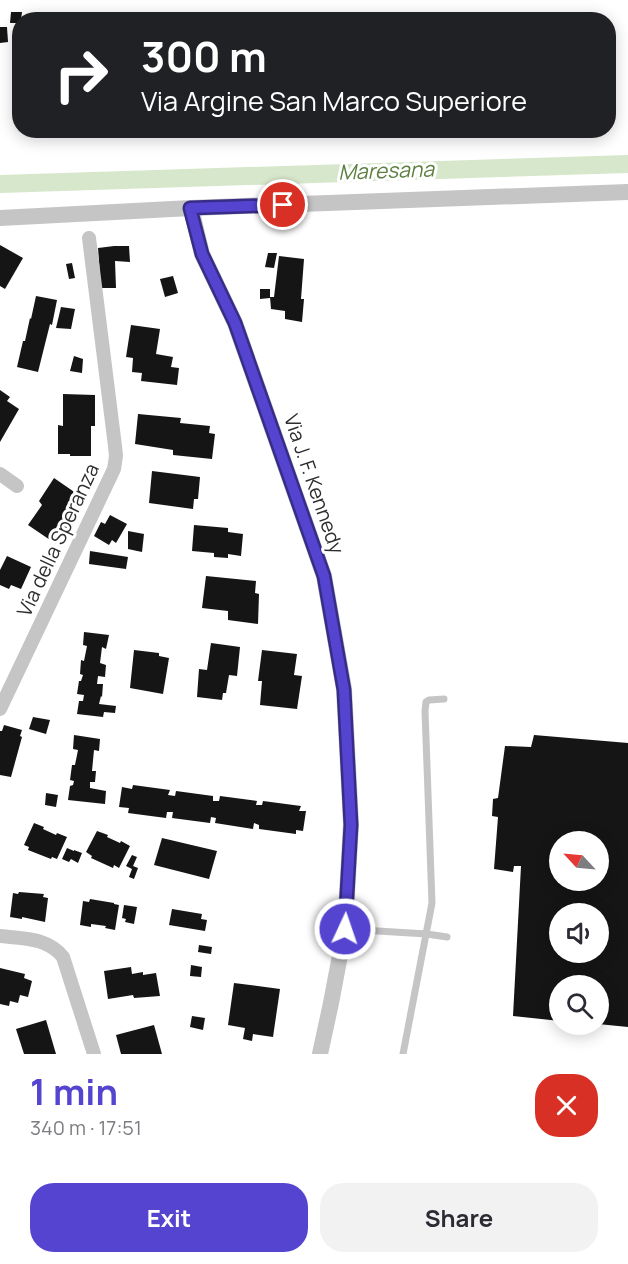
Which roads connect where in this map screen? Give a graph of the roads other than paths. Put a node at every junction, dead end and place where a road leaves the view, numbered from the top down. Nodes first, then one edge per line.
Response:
1 (628, 192) edge
2 (190, 208) junction
3 (0, 211) edge
4 (8, 218) edge
5 (90, 238) dead end
6 (0, 474) edge
7 (17, 486) dead end
8 (444, 699) dead end
9 (0, 709) edge
10 (345, 929) junction
11 (427, 934) junction
12 (0, 936) edge
13 (447, 937) dead end
14 (94, 1054) edge
15 (320, 1054) edge
16 (403, 1054) edge

1 - 2 street
2 - 4 street
2 - 10 street, Via J. F. Kennedy
3 - 4 lane
5 - 9 street, Via della Speranza
6 - 7 street
8 - 11 lane
10 - 11 lane
10 - 15 street, Via J. F. Kennedy
11 - 13 lane
11 - 16 lane
12 - 14 street

